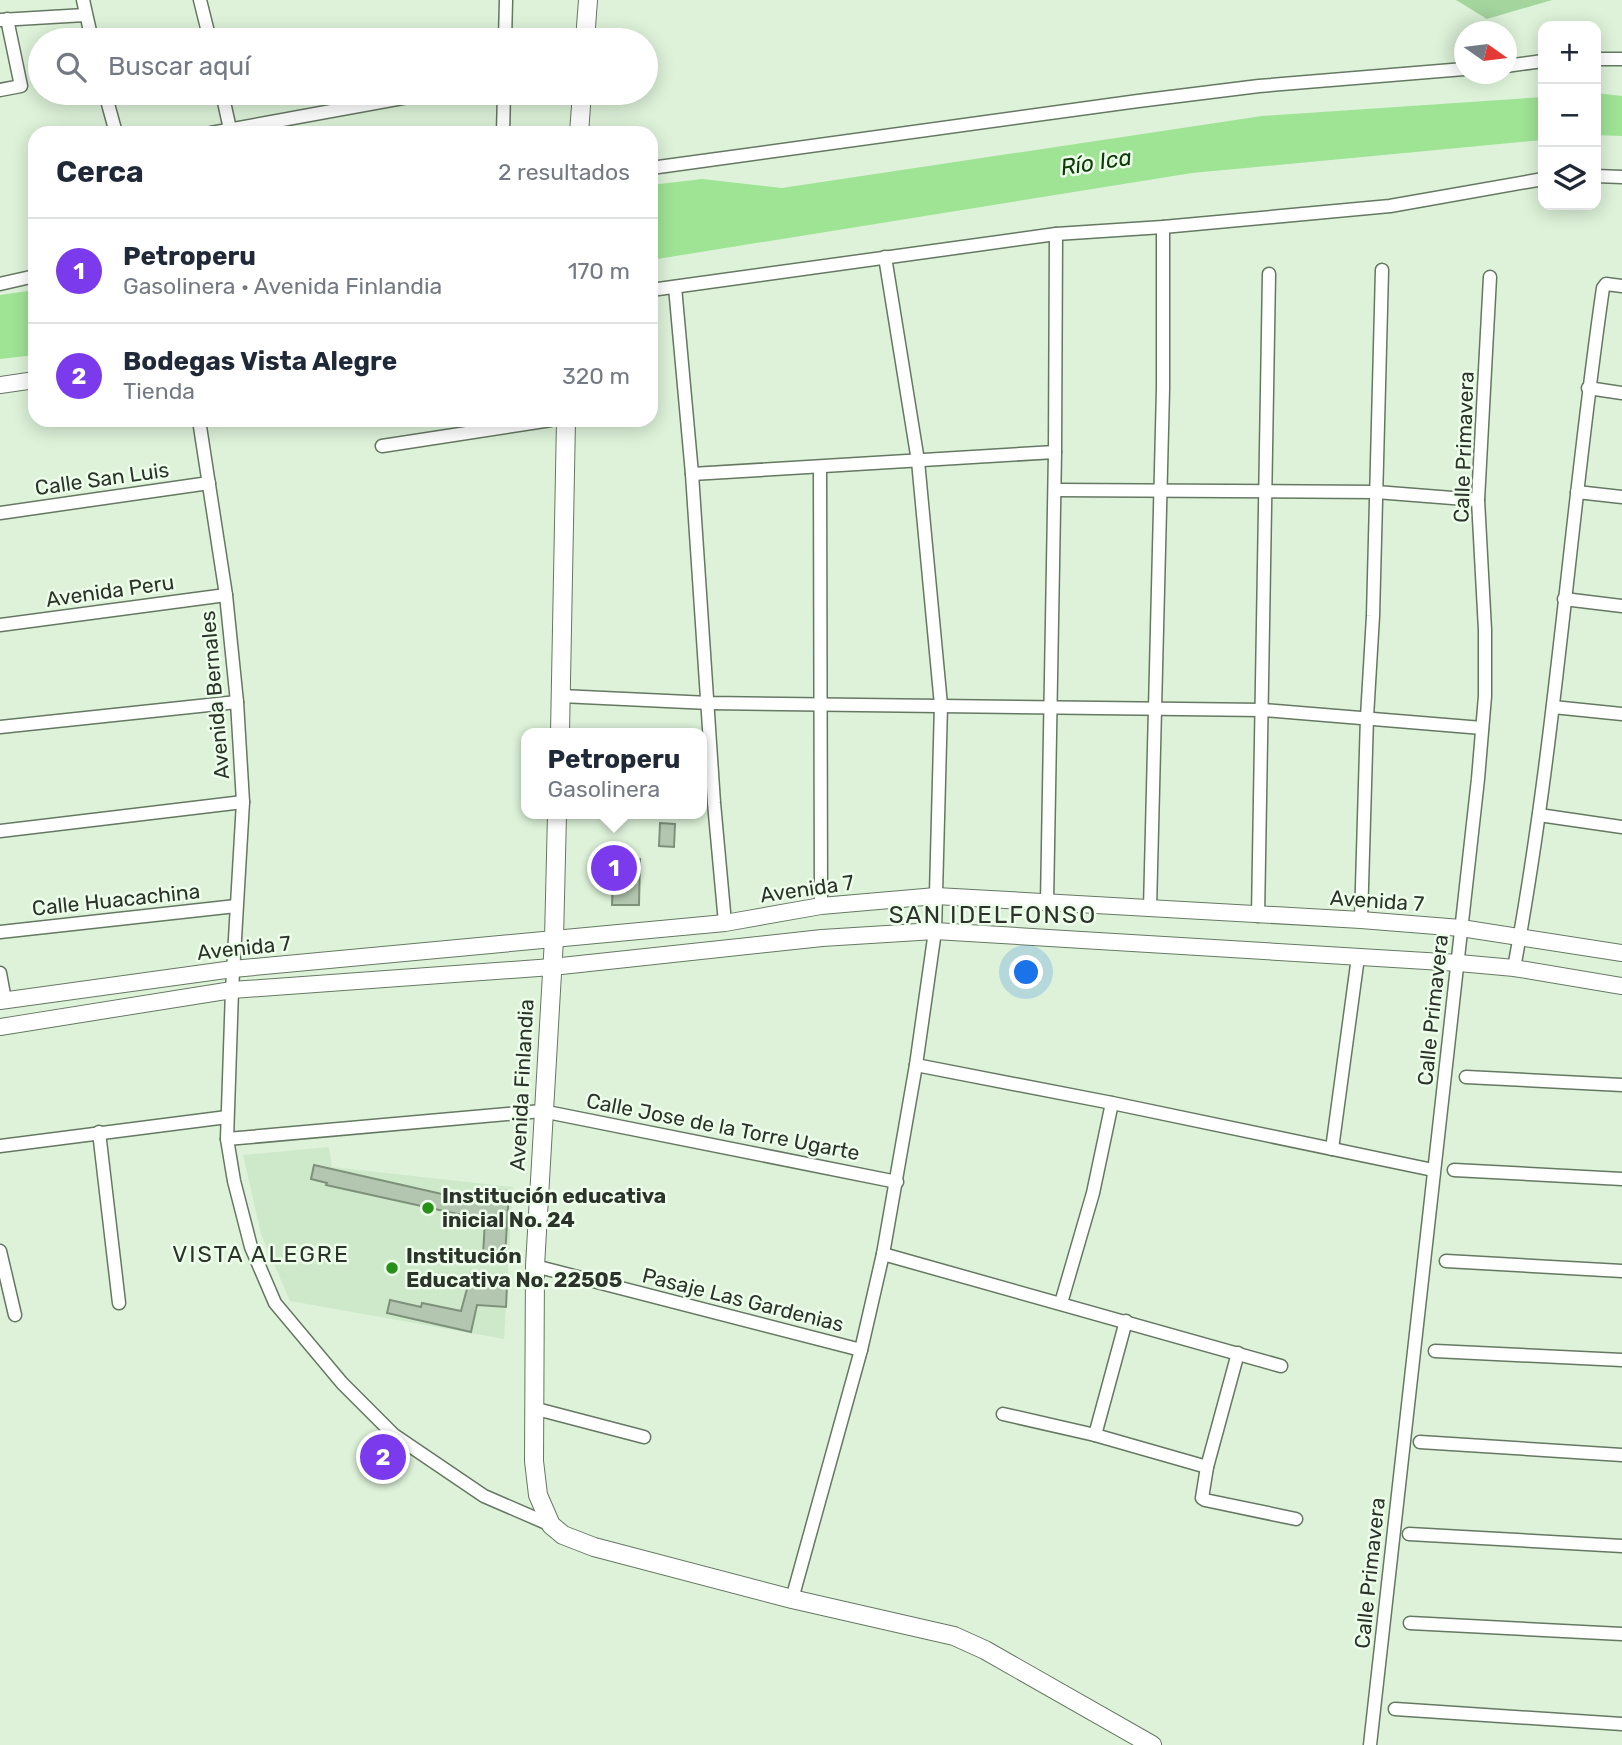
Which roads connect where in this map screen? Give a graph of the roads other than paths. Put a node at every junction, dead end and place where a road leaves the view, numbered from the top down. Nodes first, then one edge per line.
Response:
1 (83, 0) edge
2 (200, 0) edge
3 (506, 0) edge
4 (588, 0) edge
5 (85, 15) junction
6 (4, 19) edge
7 (89, 28) edge
8 (207, 28) edge
9 (505, 28) edge
10 (586, 28) edge
11 (1601, 59) edge
12 (1622, 59) edge
13 (1538, 62) edge
14 (1517, 65) edge
15 (1454, 70) edge
16 (0, 90) edge
17 (109, 105) edge
18 (225, 105) edge
19 (363, 105) edge
20 (504, 105) edge
21 (581, 105) edge
22 (114, 126) edge
23 (229, 126) edge
24 (247, 126) edge
25 (503, 126) edge
26 (580, 126) edge
27 (658, 167) edge
28 (1601, 176) edge
29 (1622, 177) edge
30 (1538, 180) edge
31 (1163, 227) junction
32 (1056, 234) junction
33 (885, 257) junction
34 (1382, 270) dead end
35 (1269, 274) dead end
36 (1490, 277) dead end
37 (28, 278) edge
38 (0, 284) edge
39 (1622, 286) edge
40 (674, 288) junction
41 (658, 289) edge
42 (28, 381) edge
43 (0, 385) edge
44 (1588, 388) junction
45 (1622, 393) edge
46 (200, 427) edge
47 (506, 427) edge
48 (566, 427) edge
49 (382, 446) dead end
50 (1055, 452) junction
51 (918, 461) junction
52 (820, 467) junction
53 (692, 474) junction
54 (209, 483) junction
55 (1055, 490) junction
56 (1159, 491) junction
57 (1265, 492) junction
58 (1376, 492) junction
59 (1577, 492) junction
60 (1622, 497) edge
61 (1478, 500) junction
62 (0, 513) edge
63 (226, 595) junction
64 (1564, 600) junction
65 (1622, 606) edge
66 (0, 625) edge
67 (561, 696) junction
68 (237, 702) junction
69 (707, 703) junction
70 (820, 704) junction
71 (941, 705) junction
72 (1051, 706) junction
73 (1553, 707) junction
74 (1154, 708) junction
75 (1263, 710) junction
76 (1622, 714) edge
77 (1367, 717) junction
78 (0, 727) edge
79 (560, 728) edge
80 (1482, 728) junction
81 (243, 802) junction
82 (1539, 815) junction
83 (557, 819) edge
84 (1622, 827) edge
85 (0, 831) edge
86 (936, 896) junction
87 (1047, 902) junction
88 (236, 906) junction
89 (821, 906) junction
90 (1150, 909) junction
91 (1258, 916) junction
92 (1361, 920) junction
93 (726, 923) junction
94 (1461, 928) junction
95 (935, 931) junction
96 (0, 932) edge
97 (1520, 937) junction
98 (554, 939) junction
99 (1622, 953) edge
100 (1358, 957) junction
101 (1459, 963) junction
102 (552, 967) junction
103 (1514, 968) junction
104 (233, 969) junction
105 (0, 973) edge
106 (1622, 986) edge
107 (232, 990) junction
108 (2, 1001) edge
109 (0, 1027) edge
110 (916, 1065) junction
111 (1466, 1076) dead end
112 (1622, 1085) edge
113 (1112, 1102) junction
114 (542, 1111) junction
115 (228, 1116) junction
116 (99, 1132) junction
117 (227, 1139) junction
118 (0, 1146) edge
119 (1332, 1149) junction
120 (1433, 1170) junction
121 (1454, 1170) dead end
122 (1622, 1179) edge
123 (897, 1182) junction
124 (0, 1251) edge
125 (883, 1254) junction
126 (1446, 1261) dead end
127 (535, 1266) junction
128 (1622, 1270) edge
129 (119, 1303) dead end
130 (1062, 1303) junction
131 (15, 1315) dead end
132 (1126, 1321) junction
133 (861, 1350) junction
134 (1435, 1351) dead end
135 (1238, 1353) junction
136 (1622, 1360) edge
137 (1281, 1366) dead end
138 (533, 1408) junction
139 (1003, 1414) dead end
140 (1095, 1435) junction
141 (644, 1437) dead end
142 (1420, 1442) dead end
143 (1622, 1455) edge
144 (1208, 1467) junction
145 (1296, 1519) dead end
146 (551, 1525) junction
147 (1409, 1534) dead end
148 (1622, 1546) edge
149 (792, 1599) junction
150 (1409, 1623) dead end
151 (1622, 1634) edge
152 (1395, 1709) dead end
153 (1622, 1724) edge
154 (1152, 1745) edge
155 (1370, 1745) edge

1 - 5 street
2 - 8 street
3 - 9 street
4 - 10 main road
5 - 6 street
5 - 7 street
6 - 16 street
11 - 12 street
13 - 14 street
15 - 27 street
17 - 22 street
18 - 23 street
19 - 24 street
20 - 25 street
21 - 26 main road
28 - 29 street
30 - 31 street
31 - 32 street
31 - 56 street
32 - 33 street
32 - 50 street
33 - 40 street
33 - 51 street
34 - 58 street
35 - 57 street
36 - 61 street, Calle Primavera
37 - 38 street
39 - 44 street
40 - 41 street
40 - 53 street
42 - 43 street
44 - 45 street
44 - 59 street
46 - 54 street, Avenida Bernales
47 - 49 street
48 - 67 main road
50 - 51 street
50 - 55 street
51 - 52 street
51 - 71 street
52 - 53 street
52 - 70 street
53 - 69 street
54 - 62 street, Calle San Luis
54 - 63 street, Avenida Bernales
55 - 56 street
55 - 72 street
56 - 57 street
56 - 74 street
57 - 58 street
57 - 75 street
58 - 61 street
58 - 77 street
59 - 60 street
59 - 64 street
61 - 80 street, Calle Primavera
63 - 66 street, Avenida Peru
63 - 68 street, Avenida Bernales
64 - 65 street
64 - 73 street
67 - 69 street
67 - 79 main road
68 - 78 street
68 - 81 street, Avenida Bernales
69 - 70 street
69 - 93 street
70 - 71 street
70 - 89 street
71 - 72 street
71 - 86 street
72 - 74 street
72 - 87 street
73 - 76 street
73 - 82 street
74 - 75 street
74 - 90 street
75 - 77 street
75 - 91 street
77 - 80 street
77 - 92 street
80 - 94 street, Calle Primavera
81 - 85 street
81 - 88 street, Avenida Bernales
82 - 84 street
82 - 97 street
83 - 98 main road, Avenida Finlandia
86 - 87 street, Avenida 7
86 - 89 street, Avenida 7
86 - 95 street
87 - 90 street, Avenida 7
88 - 96 street, Calle Huacachina
88 - 104 street, Avenida Bernales
89 - 93 street, Avenida 7
90 - 91 street, Avenida 7
91 - 92 street, Avenida 7
92 - 94 street, Avenida 7
93 - 98 street, Avenida 7
94 - 97 street, Avenida 7
94 - 101 street, Calle Primavera
95 - 100 street, Avenida 7
95 - 102 street, Avenida 7
95 - 110 street
97 - 99 street, Avenida 7
97 - 103 street
98 - 102 main road, Avenida Finlandia
98 - 104 street, Avenida 7
100 - 101 street, Avenida 7
100 - 119 street
101 - 103 street, Avenida 7
101 - 120 street, Calle Primavera
102 - 107 street, Avenida 7
102 - 114 main road, Avenida Finlandia
103 - 106 street, Avenida 7
104 - 107 street, Avenida Bernales
104 - 108 street, Avenida 7
105 - 108 street
107 - 109 street, Avenida 7
107 - 115 street, Avenida Bernales
110 - 113 street
110 - 123 street
111 - 112 street
113 - 119 street
113 - 130 street
114 - 117 street, Calle Jose de la Torre Ugarte
114 - 123 street, Calle Jose de la Torre Ugarte
114 - 127 main road, Avenida Finlandia
115 - 116 street
115 - 117 street, Avenida Bernales
116 - 118 street
116 - 129 street
117 - 146 street, Avenida Bernales
119 - 120 street
120 - 155 street, Calle Primavera
121 - 122 street
123 - 125 street
124 - 131 street
125 - 130 street
125 - 133 street
126 - 128 street
127 - 133 street, Pasaje Las Gardenias
127 - 138 main road, Avenida Finlandia
130 - 132 street
132 - 135 street
132 - 140 street
133 - 149 street
134 - 136 street
135 - 137 street
135 - 144 street
138 - 141 street
138 - 146 main road, Avenida Finlandia
139 - 140 street
140 - 144 street
142 - 143 street
144 - 145 street
146 - 149 main road
147 - 148 street
149 - 154 main road
150 - 151 street
152 - 153 street

